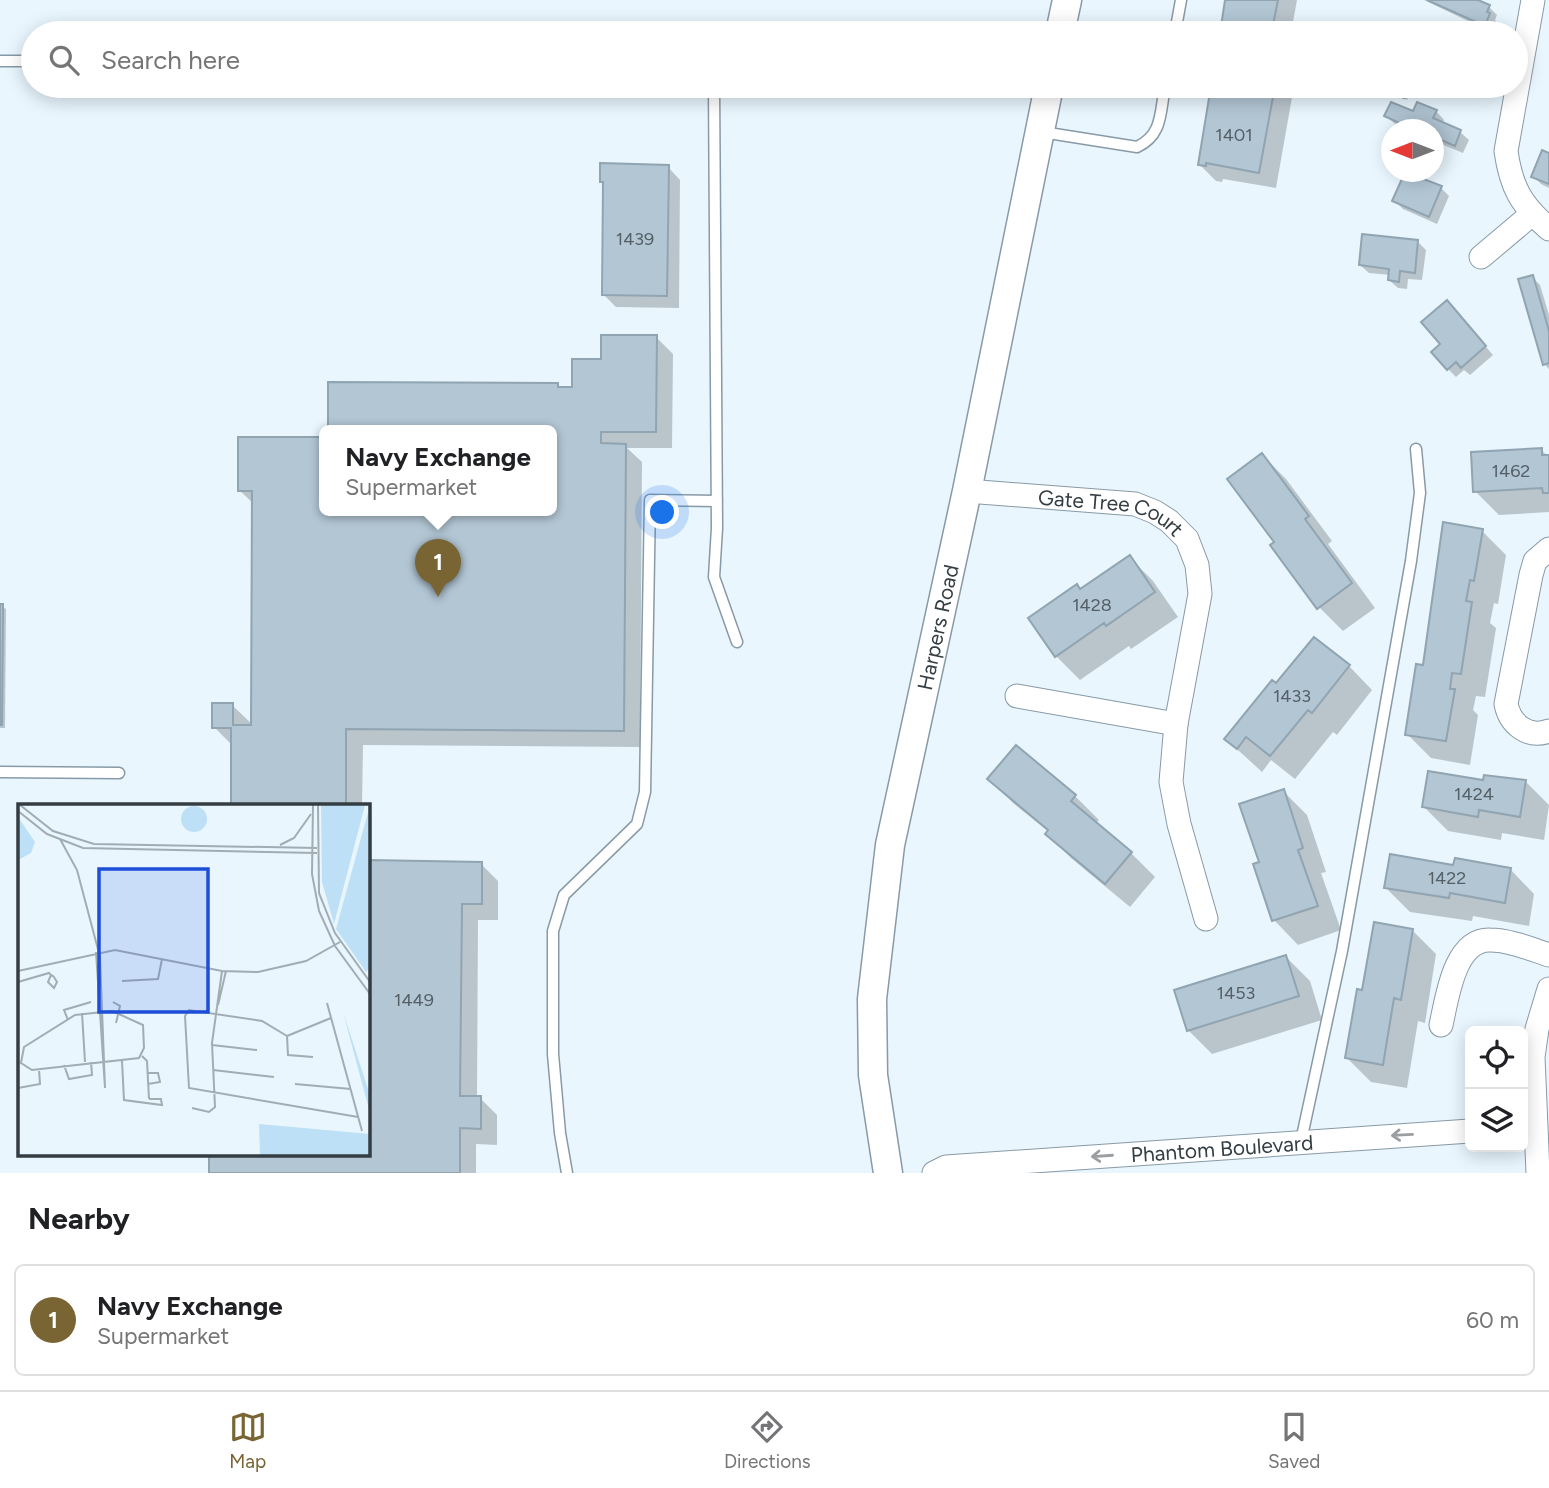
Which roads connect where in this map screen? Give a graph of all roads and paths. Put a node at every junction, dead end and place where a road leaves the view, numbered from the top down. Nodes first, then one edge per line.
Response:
1 (1067, 0) edge
2 (1181, 0) edge
3 (1533, 0) edge
4 (1063, 21) edge
5 (1177, 21) edge
6 (1528, 28) edge
7 (0, 61) edge
8 (21, 61) edge
9 (714, 98) edge
10 (1047, 98) edge
11 (1163, 98) edge
12 (1515, 98) edge
13 (1040, 132) junction
14 (1540, 221) edge
15 (1481, 257) dead end
16 (1416, 449) dead end
17 (967, 491) junction
18 (718, 501) junction
19 (1549, 549) edge
20 (737, 642) dead end
21 (1017, 696) dead end
22 (1177, 724) junction
23 (1549, 731) edge
24 (0, 772) edge
25 (119, 773) dead end
26 (1206, 919) dead end
27 (1549, 955) edge
28 (1549, 989) edge
29 (1441, 1025) dead end
30 (1536, 1127) edge
31 (1465, 1131) edge
32 (1301, 1141) junction
33 (566, 1173) edge
34 (888, 1173) edge
35 (934, 1173) edge
36 (1538, 1173) edge

1 - 4 street
2 - 5 lane
3 - 6 street
7 - 8 lane
9 - 18 lane
10 - 13 street, Harpers Road
11 - 13 lane
12 - 14 street
13 - 17 street, Harpers Road
14 - 15 street
16 - 32 lane
17 - 22 street, Gate Tree Court
17 - 34 street, Harpers Road
18 - 20 lane
18 - 33 lane
19 - 23 street
21 - 22 street
22 - 26 street, Gate Tree Court
24 - 25 lane
27 - 29 street
28 - 30 street
30 - 36 street
31 -> 32 street, Phantom Boulevard
32 -> 35 street, Phantom Boulevard

